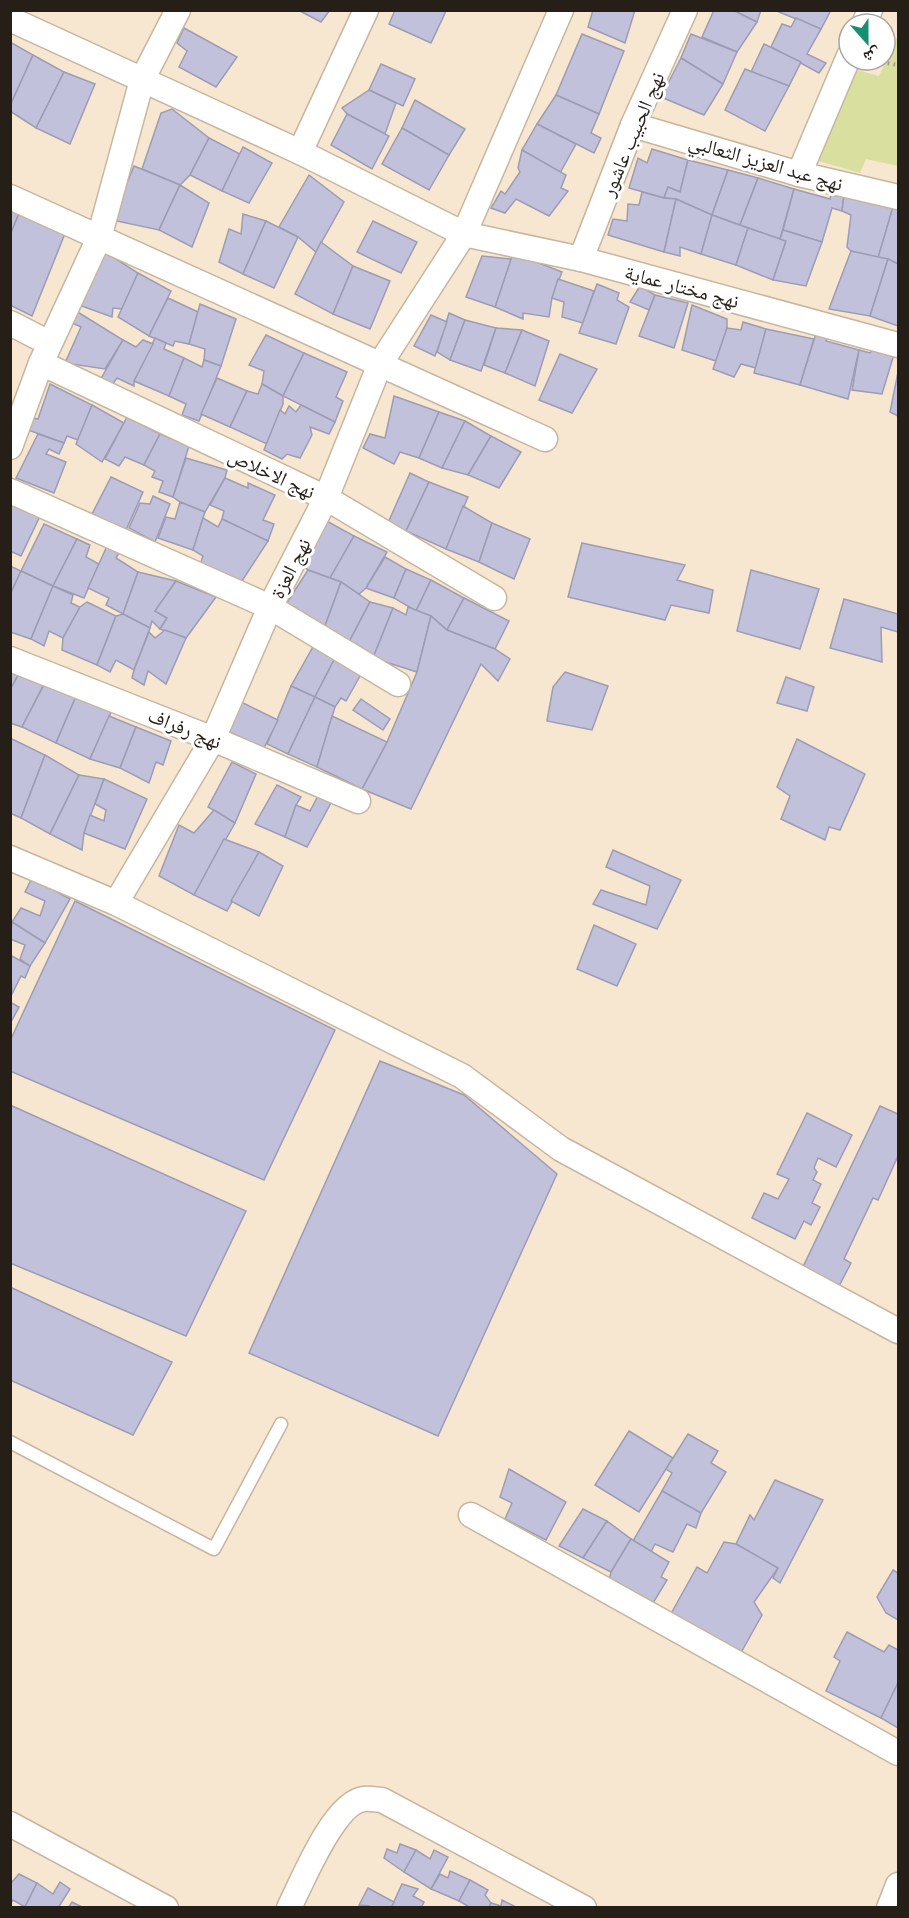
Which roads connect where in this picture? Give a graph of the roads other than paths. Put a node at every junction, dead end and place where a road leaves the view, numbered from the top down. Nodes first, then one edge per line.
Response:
1 (178, 10) edge
2 (366, 10) edge
3 (561, 10) edge
4 (686, 10) edge
5 (10, 19) edge
6 (842, 72) edge
7 (142, 80) junction
8 (633, 125) junction
9 (300, 152) junction
10 (799, 174) junction
11 (10, 197) edge
12 (898, 197) edge
13 (464, 234) junction
14 (99, 238) junction
15 (581, 259) junction
16 (10, 323) edge
17 (898, 345) edge
18 (45, 353) junction
19 (380, 364) junction
20 (545, 439) dead end
21 (10, 447) edge
22 (10, 491) edge
23 (326, 498) junction
24 (494, 598) dead end
25 (270, 607) junction
26 (10, 659) edge
27 (398, 684) dead end
28 (213, 739) junction
29 (358, 801) dead end
30 (10, 858) edge
31 (116, 903) junction
32 (898, 1331) edge
33 (281, 1424) dead end
34 (10, 1442) edge
35 (471, 1515) dead end
36 (898, 1754) edge
37 (10, 1824) edge
38 (898, 1885) edge
39 (166, 1908) edge
40 (289, 1908) edge
41 (584, 1908) edge
42 (889, 1908) edge

1 - 7 street
2 - 9 street
3 - 13 street, نهج العزة
4 - 8 street, نهج الحبيب عاشور
5 - 7 street, نهج مختار عماية
6 - 10 street
7 - 9 street, نهج مختار عماية
7 - 14 street
8 - 10 street, نهج عبد العزيز الثعالبي
8 - 15 street, نهج الحبيب عاشور
9 - 13 street, نهج مختار عماية
10 - 12 street, نهج عبد العزيز الثعالبي
11 - 14 street
13 - 15 street, نهج مختار عماية
13 - 19 street, نهج العزة
14 - 18 street
14 - 19 street
15 - 17 street, نهج مختار عماية
16 - 18 street, نهج الاخلاص
18 - 21 street
18 - 23 street, نهج الاخلاص
19 - 20 street
19 - 23 street, نهج العزة
22 - 25 street
23 - 24 street, نهج الاخلاص
23 - 25 street, نهج العزة
25 - 27 street
25 - 28 street, نهج العزة
26 - 28 street, نهج رفراف
28 - 29 street, نهج رفراف
28 - 31 street, نهج العزة
30 - 31 street
31 - 32 street
33 - 34 lane
35 - 36 street
37 - 39 street
38 - 42 street
40 - 41 street

